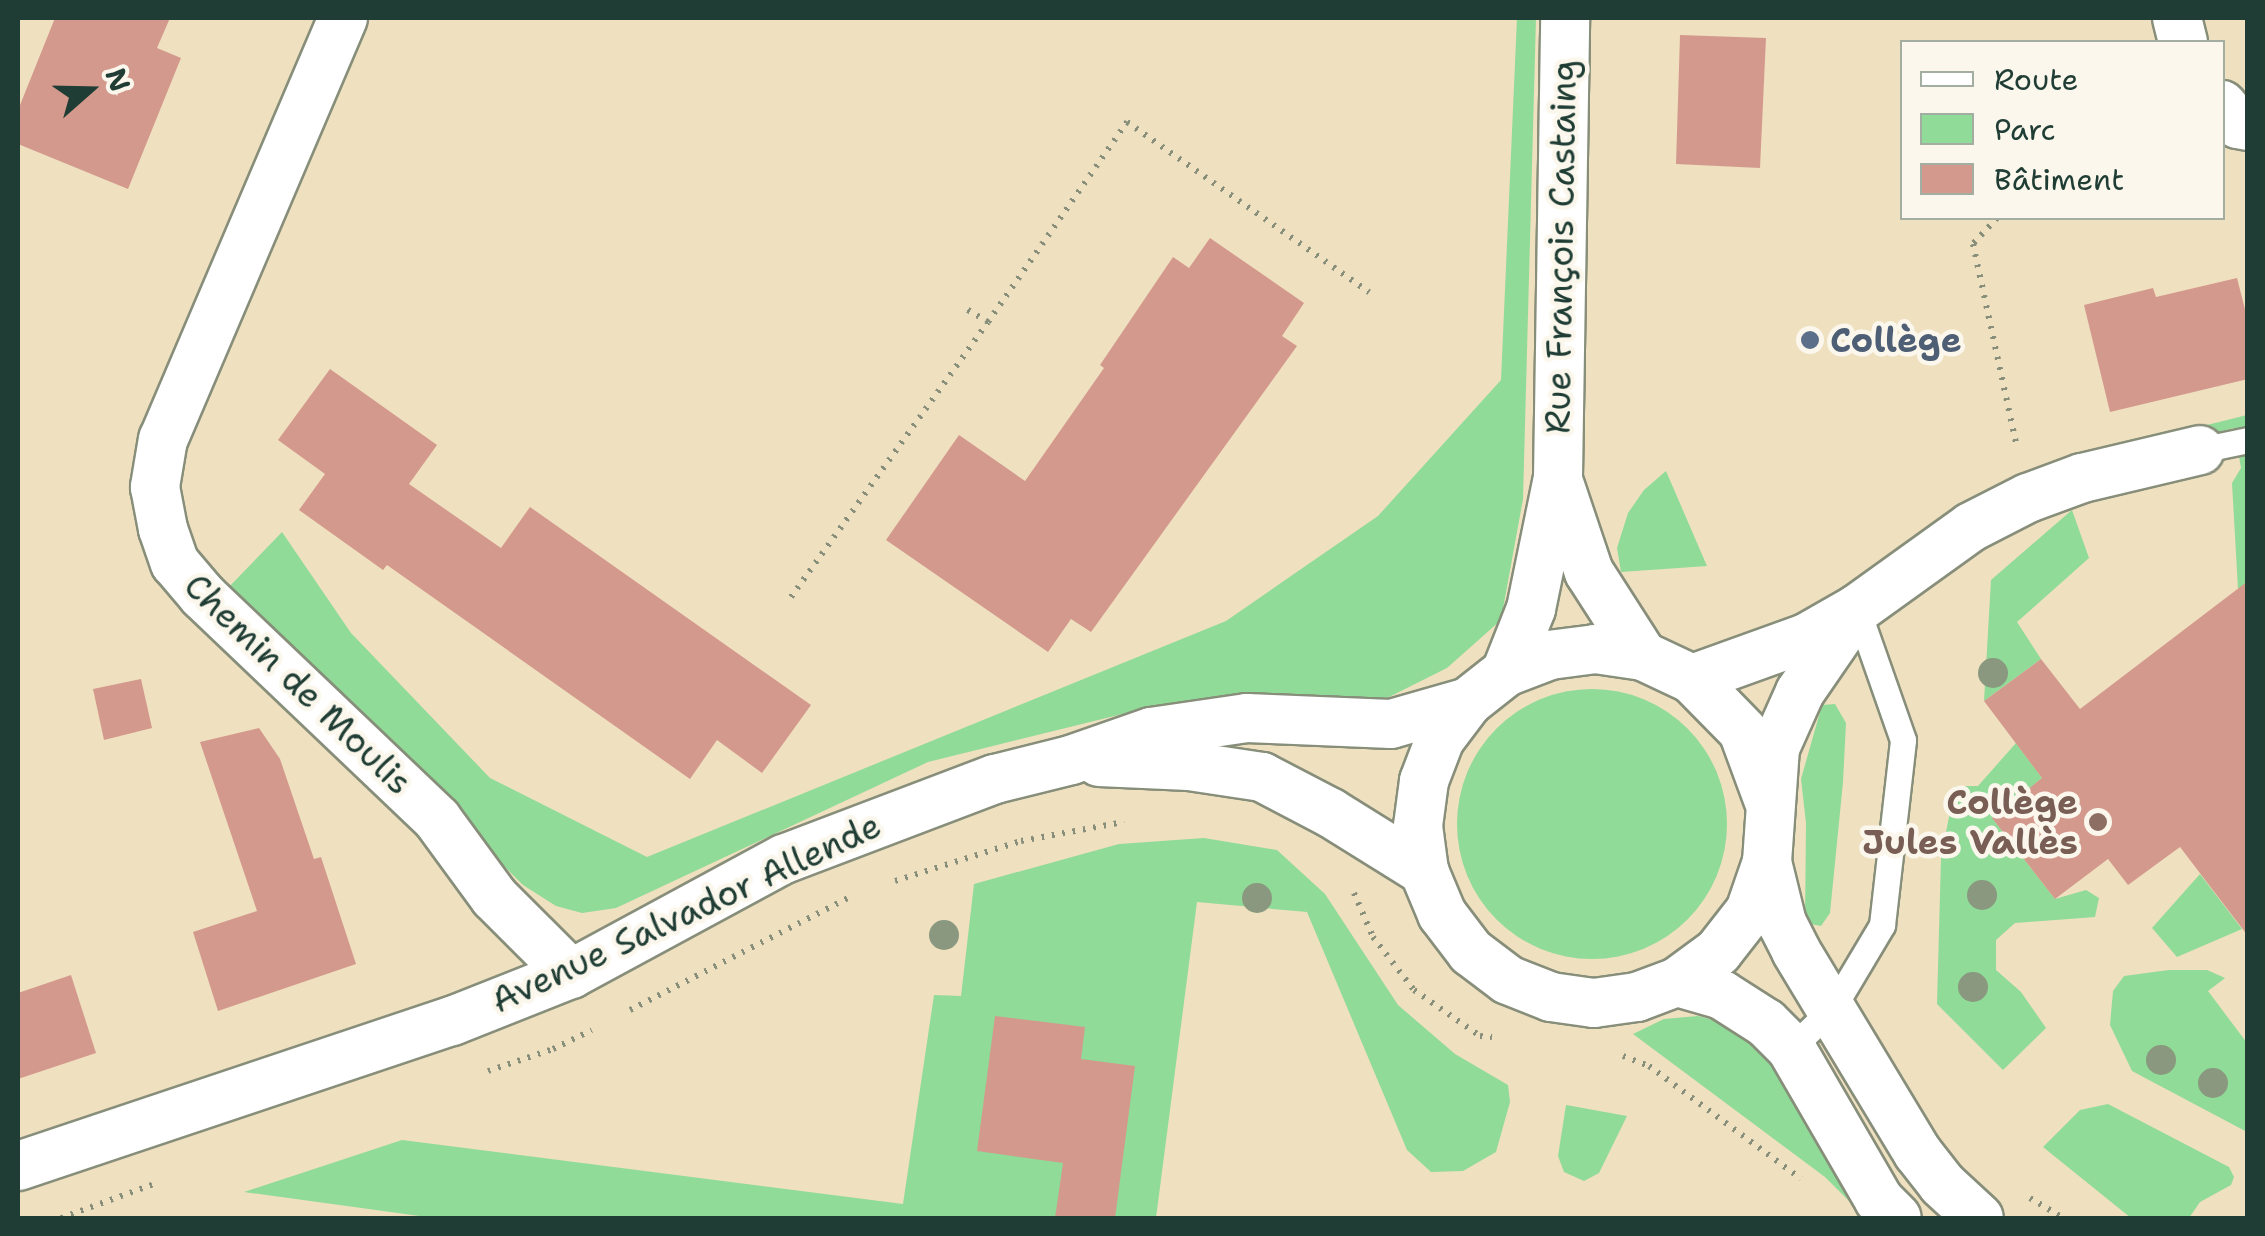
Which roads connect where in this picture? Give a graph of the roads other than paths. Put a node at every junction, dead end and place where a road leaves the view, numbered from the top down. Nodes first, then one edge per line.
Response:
1 (343, 18) edge
2 (1565, 18) edge
3 (2225, 109) edge
4 (2248, 126) edge
5 (2248, 440) edge
6 (2200, 450) joint
7 (1558, 478) junction
8 (1857, 610) junction
9 (1643, 656) junction
10 (1506, 672) junction
11 (1692, 679) junction
12 (1468, 702) junction
13 (1072, 760) junction
14 (1768, 799) junction
15 (1767, 862) junction
16 (1424, 870) junction
17 (571, 974) junction
18 (1676, 982) junction
19 (1832, 1009) junction
20 (1791, 1048) junction
21 (18, 1166) edge
22 (1897, 1218) edge
23 (1979, 1218) edge

1 - 17 street, Chemin de Moulis
2 - 7 street, Rue François Castaing
3 - 4 street
5 - 6 lane
6 - 8 street
7 - 9 street, Rue François Castaing
7 - 10 street, Rue François Castaing
8 - 11 street
8 - 14 street
8 - 19 lane
9 - 10 street
9 - 11 street
10 - 12 street
11 - 14 street
12 - 13 street, Avenue Salvador Allende
12 - 16 street
13 - 16 street, Avenue Salvador Allende
13 - 17 street, Avenue Salvador Allende
14 - 15 street
15 - 18 street
15 - 19 street
16 - 18 street
17 - 21 street, Avenue Salvador Allende
18 - 20 street
19 - 20 lane
19 - 23 street
20 - 22 street

